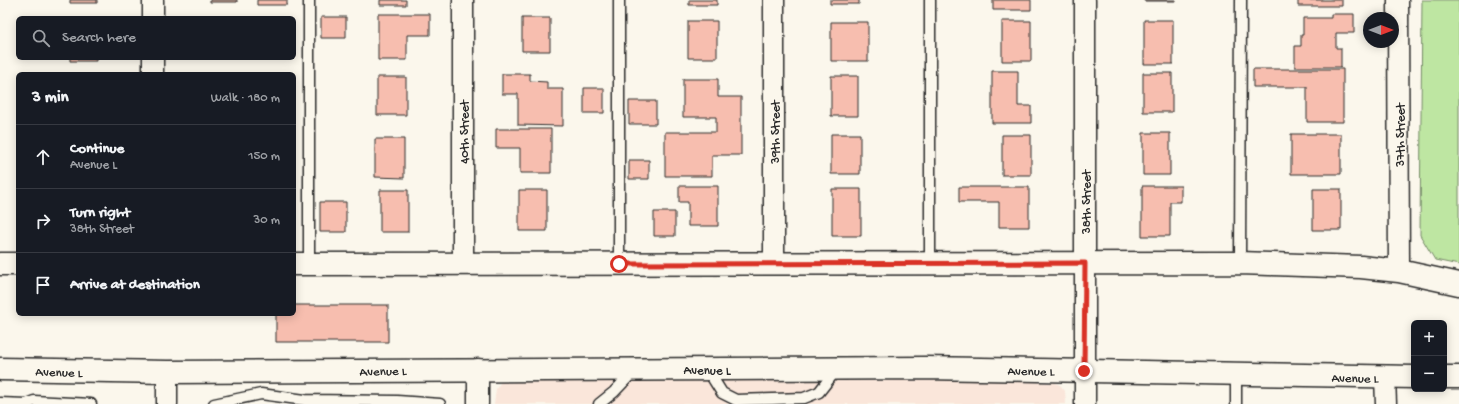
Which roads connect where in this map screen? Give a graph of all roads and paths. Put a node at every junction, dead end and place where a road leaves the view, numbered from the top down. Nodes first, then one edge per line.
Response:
1 (153, 0) edge
2 (309, 0) edge
3 (463, 0) edge
4 (619, 0) edge
5 (774, 0) edge
6 (930, 0) edge
7 (1085, 0) edge
8 (1241, 0) edge
9 (1398, 0) edge
10 (153, 16) edge
11 (153, 60) edge
12 (153, 72) edge
13 (930, 263) junction
14 (1085, 263) junction
15 (1240, 263) junction
16 (0, 264) edge
17 (16, 264) edge
18 (302, 264) edge
19 (463, 264) junction
20 (619, 264) junction
21 (774, 264) junction
22 (1399, 271) junction
23 (1459, 284) edge
24 (838, 368) junction
25 (0, 369) edge
26 (478, 369) junction
27 (635, 369) junction
28 (707, 369) junction
29 (1084, 371) junction
30 (167, 372) junction
31 (1236, 374) junction
32 (1386, 377) junction
33 (1411, 377) edge
34 (1447, 377) edge
35 (1459, 377) edge
36 (307, 402) edge
37 (0, 403) edge
38 (26, 404) edge
39 (91, 404) edge
40 (167, 404) edge
41 (214, 404) edge
42 (440, 404) edge
43 (478, 404) edge
44 (599, 404) edge
45 (1084, 404) edge
46 (1236, 404) edge
47 (1386, 404) edge

1 - 10 street
2 - 18 lane
3 - 19 street, 40th Street
4 - 20 lane
5 - 21 street, 39th Street
6 - 13 lane
7 - 14 street, 38th Street
8 - 15 lane
9 - 22 street, 37th Street
11 - 12 street
13 - 14 street
13 - 21 street
14 - 15 street
14 - 29 street, 38th Street
15 - 22 street
16 - 17 street
18 - 19 street
19 - 20 street
20 - 21 street
22 - 23 street
24 - 28 street, Avenue L
24 - 28 lane
24 - 29 street, Avenue L
25 - 30 street, Avenue L
26 - 27 street, Avenue L
26 - 30 street, Avenue L
26 - 43 street
27 - 28 street, Avenue L
27 - 44 lane
29 - 31 street, Avenue L
29 - 45 street, 38th Street
30 - 40 street
31 - 32 street, Avenue L
31 - 46 lane
32 - 33 street, Avenue L
32 - 47 street
34 - 35 street
36 - 41 lane
36 - 42 lane
37 - 38 lane
38 - 39 lane

